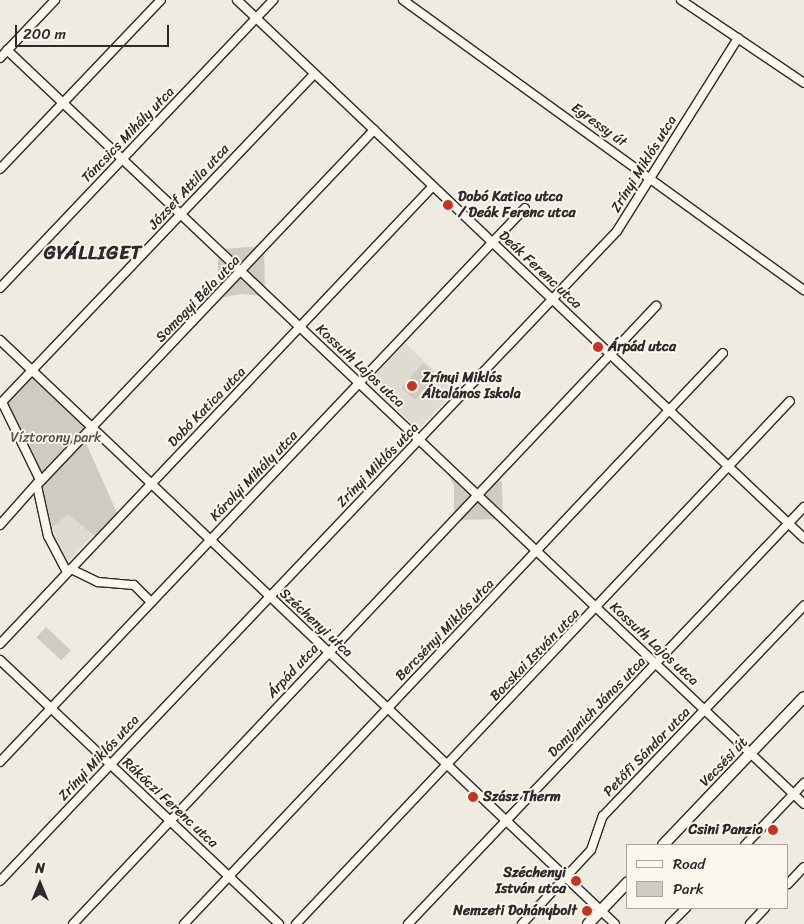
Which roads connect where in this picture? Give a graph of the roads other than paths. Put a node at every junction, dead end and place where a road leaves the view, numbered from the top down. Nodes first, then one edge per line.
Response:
1 (55, 0) edge
2 (161, 0) edge
3 (236, 0) edge
4 (273, 0) edge
5 (403, 0) edge
6 (681, 0) edge
7 (256, 18) junction
8 (738, 38) junction
9 (7, 50) junction
10 (0, 58) edge
11 (314, 74) junction
12 (804, 83) edge
13 (63, 102) junction
14 (374, 130) junction
15 (122, 159) junction
16 (0, 169) edge
17 (650, 177) junction
18 (433, 186) junction
19 (525, 208) dead end
20 (181, 214) junction
21 (492, 243) junction
22 (242, 271) junction
23 (0, 288) edge
24 (804, 290) edge
25 (552, 299) junction
26 (656, 306) dead end
27 (301, 327) junction
28 (0, 340) edge
29 (723, 353) dead end
30 (611, 355) junction
31 (32, 370) junction
32 (360, 383) junction
33 (790, 401) dead end
34 (1, 403) edge
35 (670, 411) junction
36 (92, 428) junction
37 (420, 439) junction
38 (730, 467) junction
39 (39, 483) junction
40 (151, 484) junction
41 (478, 495) junction
42 (804, 507) edge
43 (789, 523) junction
44 (0, 525) edge
45 (804, 538) edge
46 (210, 540) junction
47 (538, 551) junction
48 (69, 571) junction
49 (270, 596) junction
50 (151, 602) junction
51 (804, 606) edge
52 (597, 608) junction
53 (0, 644) edge
54 (329, 652) junction
55 (0, 660) edge
56 (656, 663) junction
57 (804, 697) edge
58 (51, 708) junction
59 (389, 708) junction
60 (705, 709) junction
61 (751, 752) junction
62 (0, 762) edge
63 (110, 764) junction
64 (448, 764) junction
65 (804, 783) edge
66 (794, 794) junction
67 (804, 804) edge
68 (170, 820) junction
69 (507, 820) junction
70 (664, 844) edge
71 (746, 844) edge
72 (804, 868) edge
73 (229, 876) junction
74 (567, 876) junction
75 (0, 881) edge
76 (789, 883) edge
77 (626, 884) edge
78 (685, 909) edge
79 (764, 909) edge
80 (601, 910) junction
81 (73, 924) edge
82 (184, 924) edge
83 (279, 924) edge
84 (296, 924) edge
85 (408, 924) edge
86 (522, 924) edge
87 (588, 924) edge
88 (615, 924) edge
89 (670, 924) edge
90 (750, 924) edge

1 - 9 street
2 - 13 street
3 - 7 street, Deák Ferenc utca
4 - 7 street, Táncsics Mihály utca
5 - 17 street, Egressy út
6 - 8 street
7 - 11 street, Deák Ferenc utca
7 - 15 street, Táncsics Mihály utca
8 - 12 street
8 - 17 street, Zrínyi Miklós utca
9 - 10 street
9 - 13 street, Kossuth Lajos utca
11 - 14 street, Deák Ferenc utca
11 - 20 street, József Attila utca
13 - 15 street, Kossuth Lajos utca
13 - 16 street
14 - 18 street, Deák Ferenc utca
14 - 22 street, Somogyi Béla utca
15 - 20 street, Kossuth Lajos utca
15 - 23 street, Táncsics Mihály utca
17 - 24 street, Egressy út
17 - 25 street, Zrínyi Miklós utca
18 - 21 street, Deák Ferenc utca
18 - 27 street, Dobó Katica utca
19 - 21 street, Károlyi Mihály utca
20 - 22 street, Kossuth Lajos utca
20 - 31 street, József Attila utca
21 - 25 street, Deák Ferenc utca
21 - 32 street, Károlyi Mihály utca
22 - 27 street, Kossuth Lajos utca
22 - 36 street, Somogyi Béla utca
25 - 30 street, Deák Ferenc utca
25 - 37 street, Zrínyi Miklós utca
26 - 30 street, Árpád utca
27 - 32 street, Kossuth Lajos utca
27 - 40 street, Dobó Katica utca
28 - 31 street, Széchenyi utca
29 - 35 street, Bercsényi Miklós utca
30 - 35 street, Deák Ferenc utca
30 - 41 street, Árpád utca
31 - 34 street, József Attila utca
31 - 36 street, Széchenyi utca
32 - 37 street, Kossuth Lajos utca
32 - 46 street, Károlyi Mihály utca
33 - 38 street, Bocskai István utca
34 - 39 street
35 - 38 street, Deák Ferenc utca
35 - 47 street, Bercsényi Miklós utca
36 - 39 street, Somogyi Béla utca
36 - 40 street, Széchenyi utca
37 - 41 street, Kossuth Lajos utca
37 - 49 street, Zrínyi Miklós utca
38 - 43 street, Deák Ferenc utca
38 - 52 street, Bocskai István utca
39 - 44 street, Somogyi Béla utca
39 - 48 street
40 - 46 street, Széchenyi utca
40 - 48 street, Dobó Katica utca
41 - 47 street, Kossuth Lajos utca
41 - 54 street, Árpád utca
42 - 43 street, Damjanich János utca
43 - 45 street, Deák Ferenc utca
43 - 56 street, Damjanich János utca
46 - 49 street, Széchenyi utca
46 - 50 street, Károlyi Mihály utca
47 - 52 street, Kossuth Lajos utca
47 - 59 street, Bercsényi Miklós utca
48 - 50 street
48 - 53 street, Dobó Katica utca
49 - 54 street, Széchenyi utca
49 - 63 street, Zrínyi Miklós utca
50 - 58 street, Károlyi Mihály utca
51 - 60 street, Petőfi Sándor utca
52 - 56 street, Kossuth Lajos utca
52 - 64 street, Bocskai István utca
54 - 59 street, Széchenyi utca
54 - 68 street, Árpád utca
55 - 58 street, Rákóczi Ferenc utca
56 - 60 street, Kossuth Lajos utca
56 - 69 street, Damjanich János utca
57 - 61 main road, Vecsési út
58 - 62 street, Károlyi Mihály utca
58 - 63 street, Rákóczi Ferenc utca
59 - 64 street, Széchenyi utca
59 - 73 street, Bercsényi Miklós utca
60 - 61 street, Kossuth Lajos utca
60 - 74 street, Petőfi Sándor utca
61 - 66 street, Kossuth Lajos utca
61 - 70 main road, Vecsési út
63 - 68 street, Rákóczi Ferenc utca
63 - 75 street, Zrínyi Miklós utca
64 - 69 street, Széchenyi utca
64 - 84 street, Bocskai István utca
65 - 66 street
66 - 67 street, Kossuth Lajos utca
66 - 71 street
68 - 73 street, Rákóczi Ferenc utca
68 - 81 street, Árpád utca
69 - 74 street, Széchenyi utca
69 - 85 street, Damjanich János utca
72 - 76 street
73 - 82 street, Bercsényi Miklós utca
73 - 83 street, Rákóczi Ferenc utca
74 - 80 street, Széchenyi utca
74 - 86 street, Petőfi Sándor utca
77 - 80 main road
78 - 89 street
79 - 90 street
80 - 87 main road
80 - 88 street, Széchenyi utca

